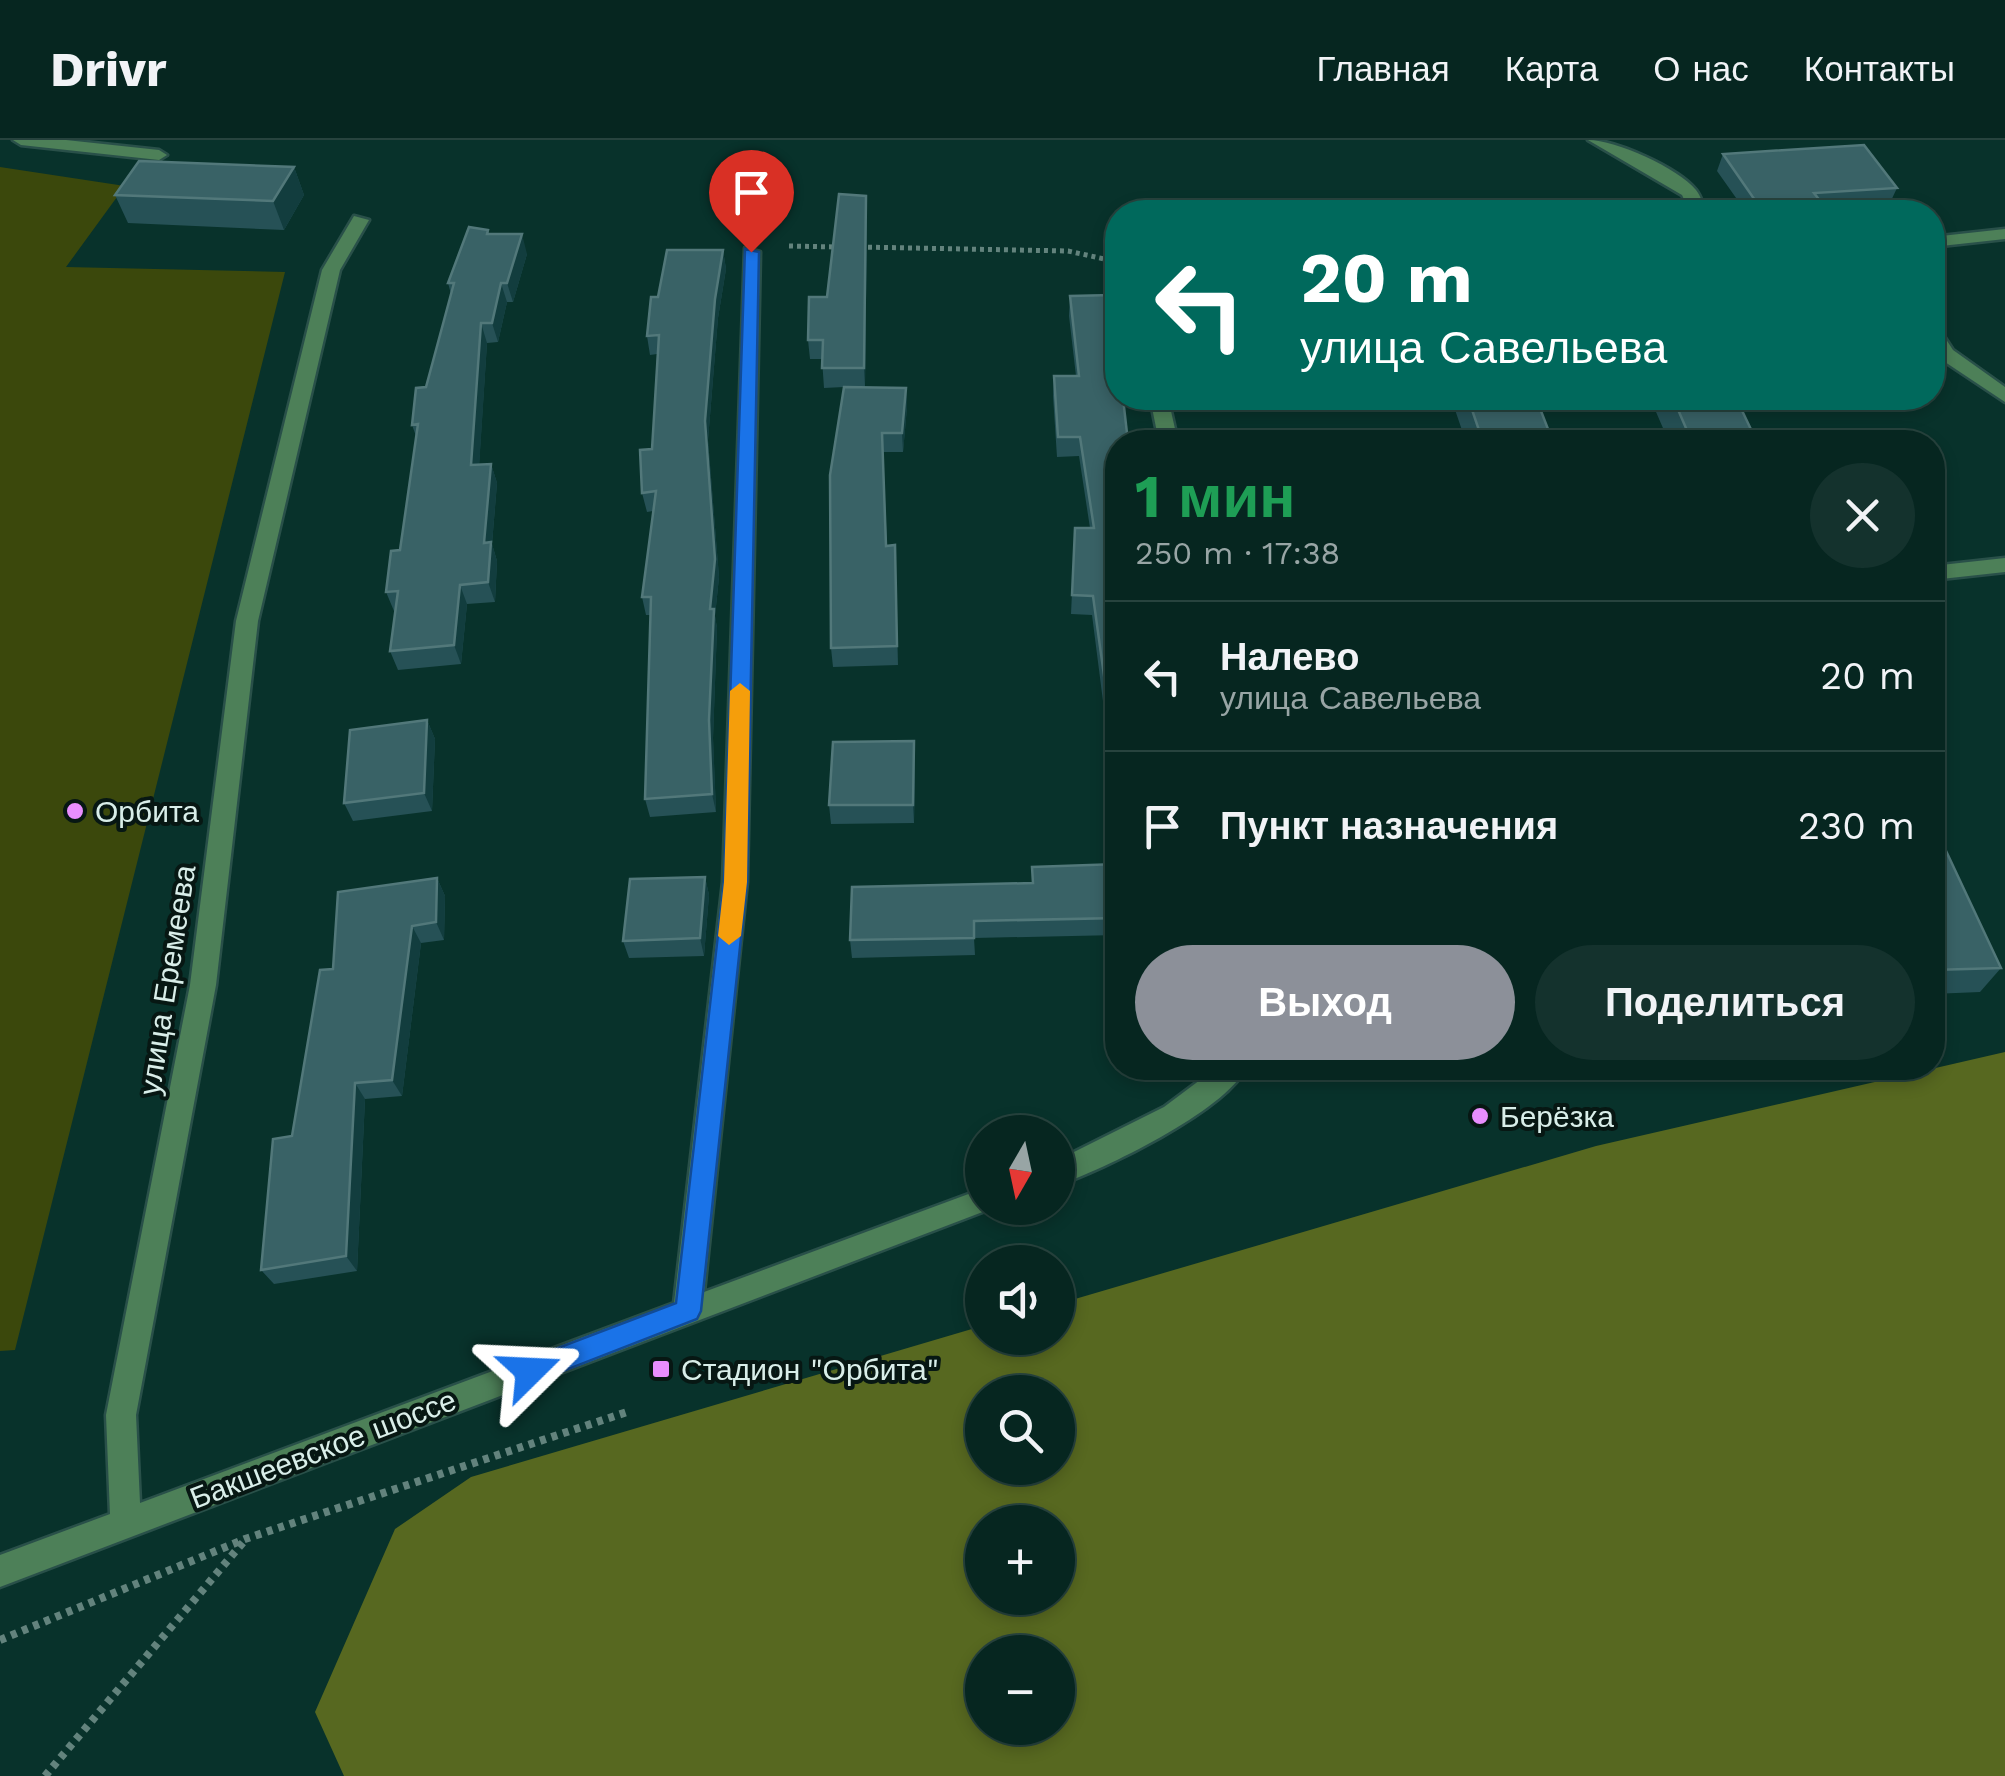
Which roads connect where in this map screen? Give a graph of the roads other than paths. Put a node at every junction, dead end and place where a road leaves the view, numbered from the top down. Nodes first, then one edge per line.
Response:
1 (21, 140) edge
2 (1596, 140) edge
3 (158, 155) dead end
4 (1693, 200) edge
5 (360, 220) dead end
6 (2005, 234) edge
7 (1945, 241) edge
8 (751, 252) dead end
9 (1945, 352) edge
10 (2004, 394) edge
11 (2005, 565) edge
12 (1945, 572) edge
13 (1222, 1080) edge
14 (1075, 1165) edge
15 (965, 1207) edge
16 (688, 1311) junction
17 (126, 1524) junction
18 (0, 1571) edge

1 - 3 street
2 - 4 street
5 - 17 street, улица Еремеева
6 - 7 street
8 - 16 street
9 - 10 street
11 - 12 street
13 - 14 street
15 - 16 street, Бакшеевское шоссе
16 - 17 street, Бакшеевское шоссе
17 - 18 street, Бакшеевское шоссе

